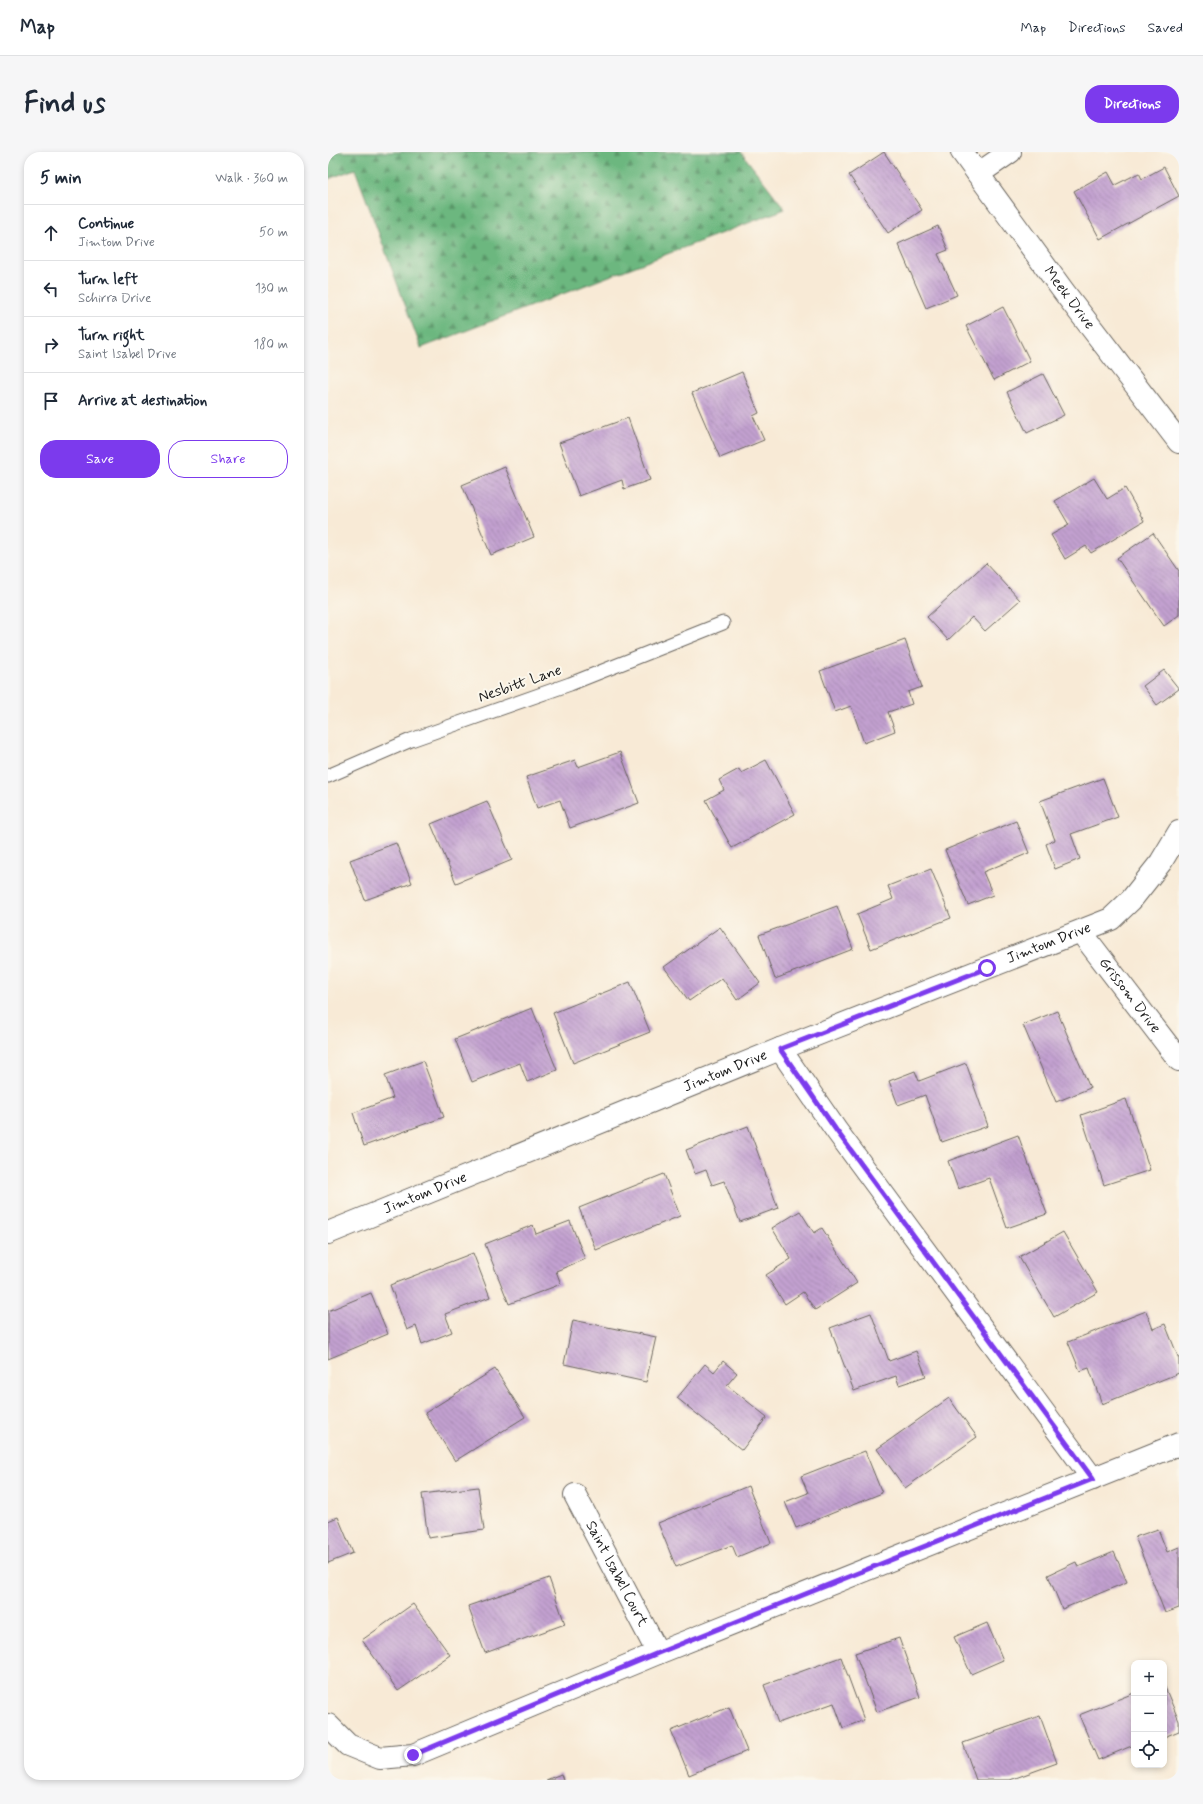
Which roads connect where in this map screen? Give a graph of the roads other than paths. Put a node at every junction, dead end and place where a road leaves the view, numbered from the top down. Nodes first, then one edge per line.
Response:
1 (962, 152) edge
2 (1010, 152) edge
3 (978, 174) junction
4 (1179, 442) edge
5 (723, 623) dead end
6 (328, 776) edge
7 (1179, 832) edge
8 (1081, 932) junction
9 (780, 1049) junction
10 (1179, 1060) edge
11 (328, 1233) edge
12 (1179, 1444) edge
13 (1093, 1479) junction
14 (574, 1495) dead end
15 (658, 1653) junction
16 (328, 1724) edge

1 - 3 street, Meek Drive
2 - 3 street
3 - 4 street, Meek Drive
5 - 6 lane, Nesbitt Lane
7 - 8 street, Jimtom Drive
8 - 9 street, Jimtom Drive
8 - 10 street, Grissom Drive
9 - 11 street, Jimtom Drive
9 - 13 street
12 - 13 street
13 - 15 street
14 - 15 street, Saint Isabel Court
15 - 16 street

